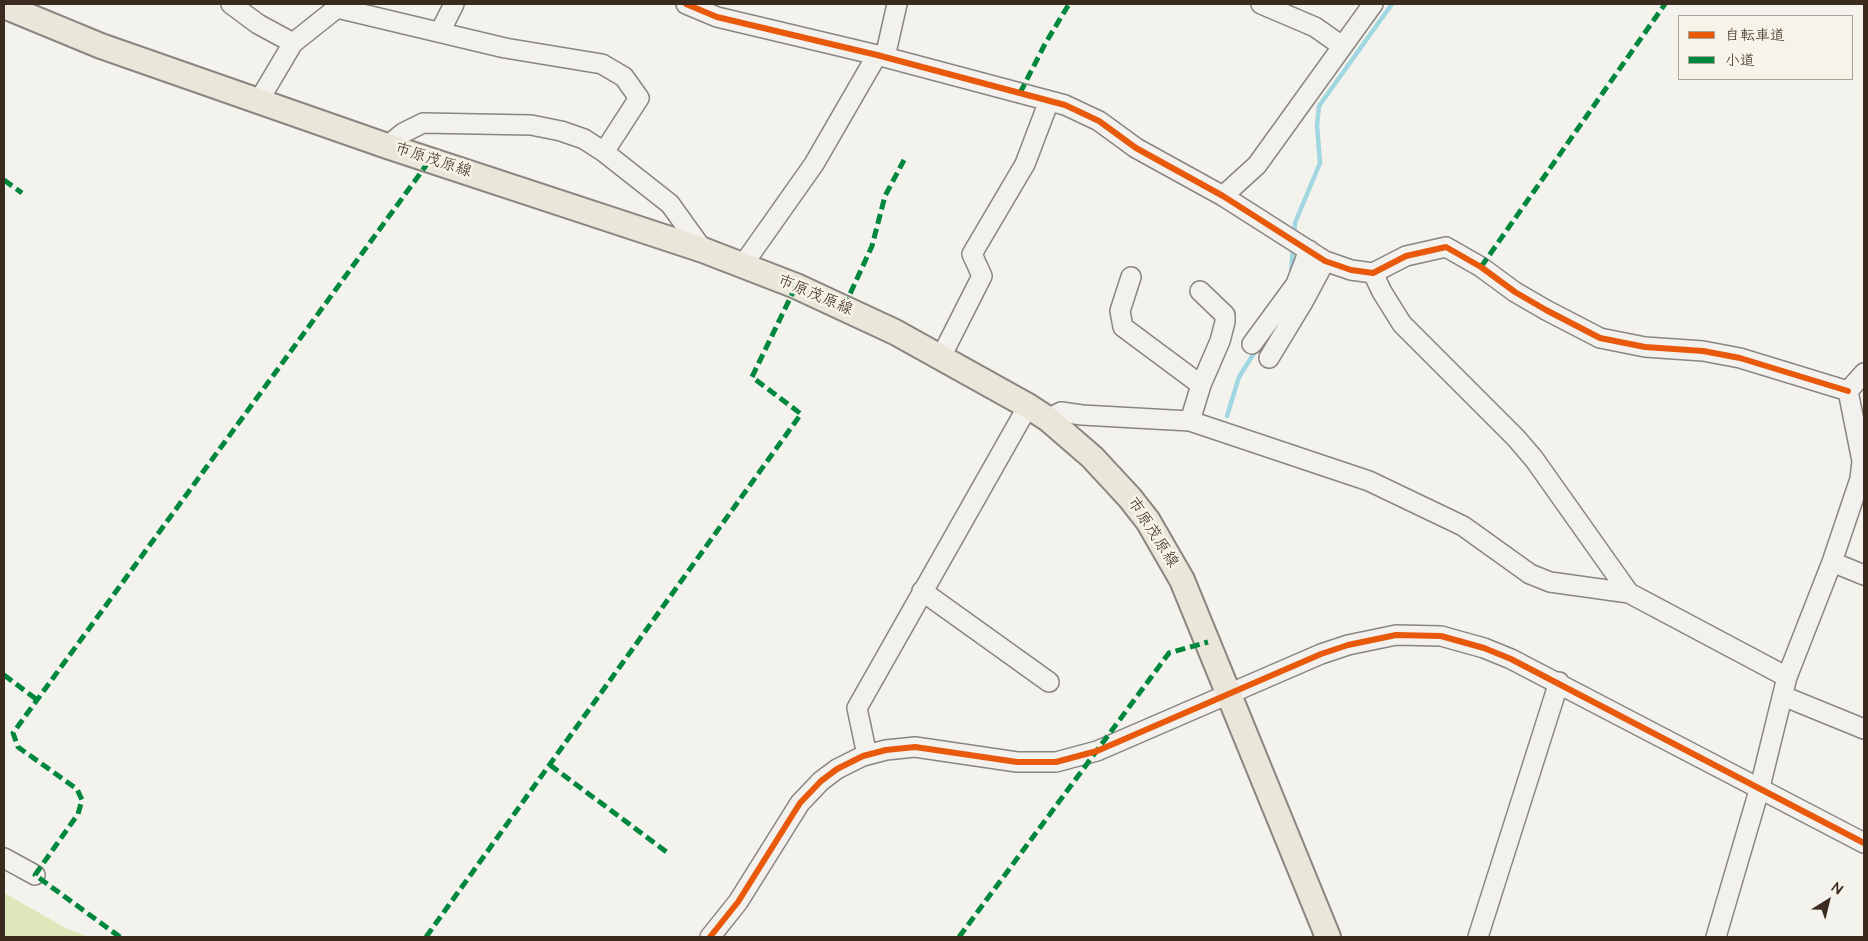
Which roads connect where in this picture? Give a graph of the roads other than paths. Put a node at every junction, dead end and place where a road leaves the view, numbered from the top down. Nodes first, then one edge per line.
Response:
1 (231, 4) edge
2 (454, 4) edge
3 (686, 4) edge
4 (897, 4) edge
5 (1261, 4) edge
6 (1373, 4) edge
7 (338, 6) edge
8 (13, 8) edge
9 (440, 32) junction
10 (293, 43) junction
11 (1342, 46) junction
12 (881, 56) junction
13 (1049, 101) junction
14 (258, 102) junction
15 (387, 146) junction
16 (604, 152) junction
17 (1223, 196) junction
18 (703, 250) junction
19 (1309, 250) junction
20 (1325, 260) junction
21 (742, 266) junction
22 (1373, 273) junction
23 (1131, 277) dead end
24 (1200, 291) dead end
25 (1220, 341) junction
26 (1252, 344) junction
27 (941, 357) junction
28 (1864, 372) edge
29 (1201, 385) junction
30 (1848, 392) junction
31 (1028, 406) junction
32 (1048, 419) junction
33 (1190, 421) junction
34 (1832, 562) junction
35 (1864, 575) edge
36 (922, 591) junction
37 (1629, 593) junction
38 (1787, 677) junction
39 (1049, 682) dead end
40 (1559, 682) junction
41 (1229, 693) junction
42 (1783, 696) junction
43 (1864, 729) edge
44 (867, 755) junction
45 (1760, 787) junction
46 (1864, 843) edge
47 (4, 858) edge
48 (35, 875) dead end
49 (710, 937) edge
50 (1328, 937) edge
51 (1478, 937) edge
52 (1716, 937) edge

1 - 10 street
2 - 9 street
3 - 12 street
4 - 12 street
5 - 11 street
6 - 11 street
7 - 9 street
7 - 10 street
8 - 14 main road, 市原茂原線
9 - 16 street
10 - 14 street
11 - 17 street
12 - 13 street
12 - 21 street
13 - 17 street
13 - 27 street
14 - 15 main road, 市原茂原線
15 - 16 street
15 - 18 main road, 市原茂原線
16 - 18 street
17 - 19 street
18 - 21 main road, 市原茂原線
19 - 20 street
19 - 26 street
20 - 22 street
20 - 26 street
21 - 27 main road, 市原茂原線
22 - 30 street
22 - 37 street
23 - 29 street
24 - 25 street
25 - 26 street
25 - 29 street
27 - 31 main road, 市原茂原線
28 - 30 street
29 - 33 street
30 - 34 street
31 - 32 main road, 市原茂原線
31 - 36 street
32 - 33 street
32 - 41 main road, 市原茂原線
33 - 37 street
34 - 35 street
34 - 38 street
36 - 39 street
36 - 44 street
37 - 38 street
38 - 42 street
40 - 41 street
40 - 45 street
40 - 51 street
41 - 44 street
41 - 50 main road, 市原茂原線
42 - 43 street
42 - 45 street
44 - 49 street
45 - 46 street
45 - 52 street
47 - 48 street

